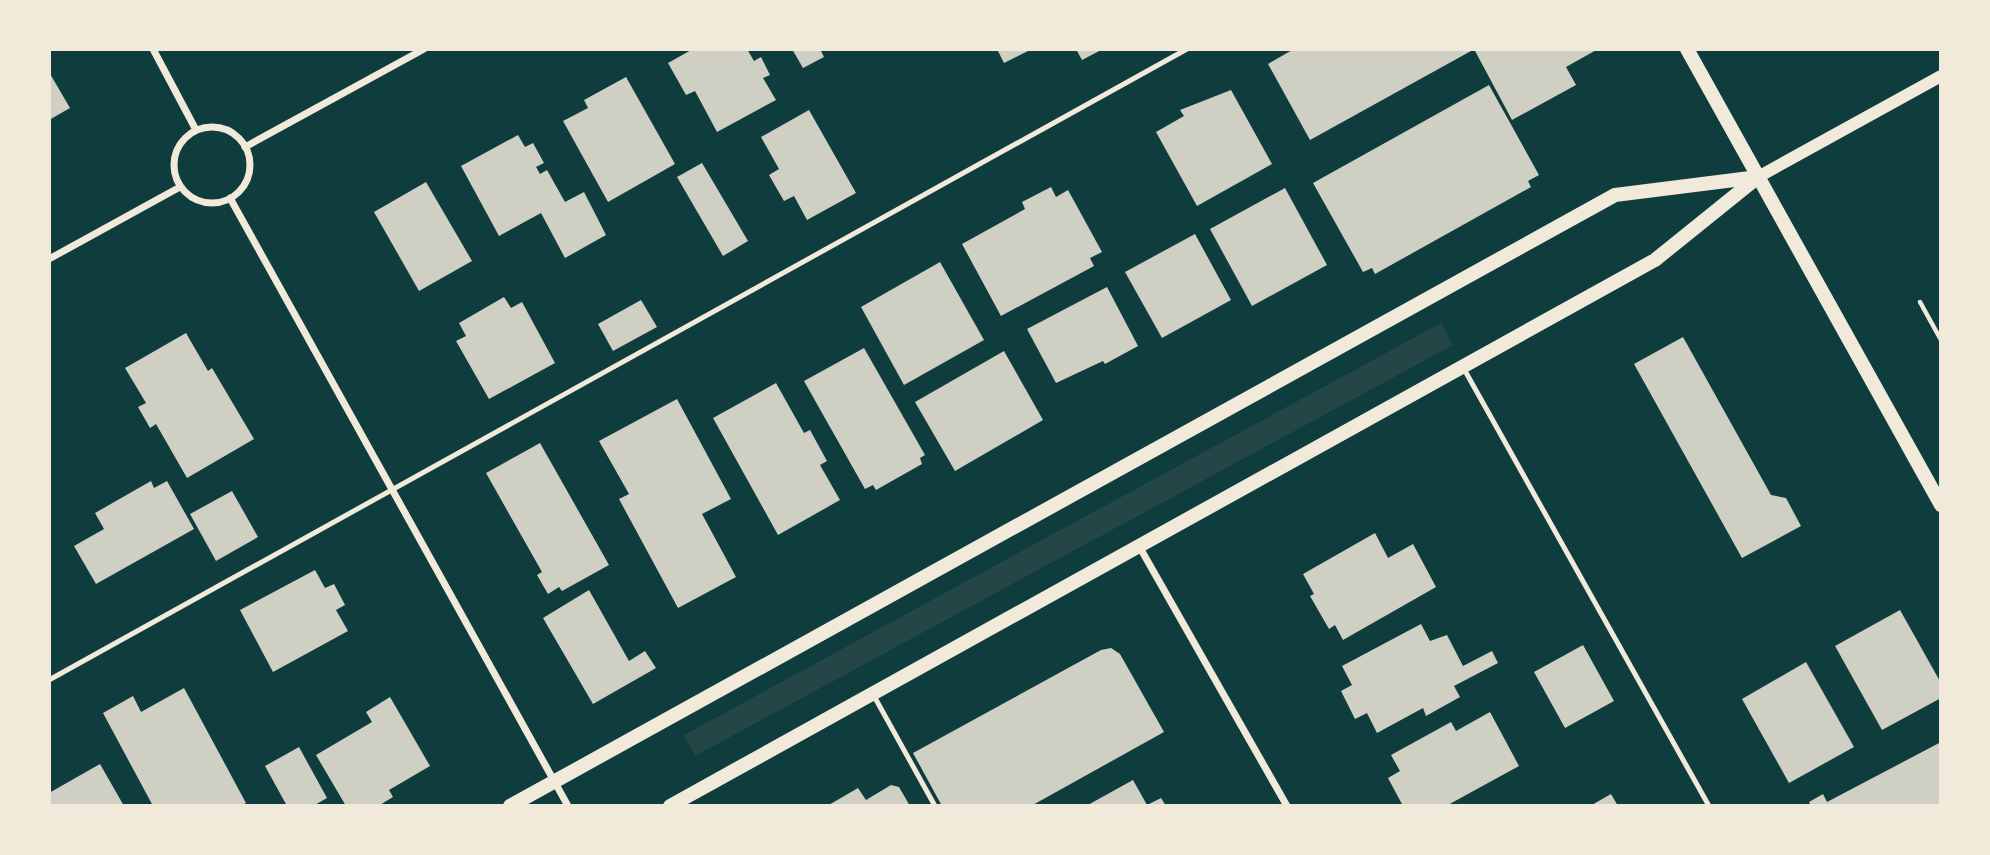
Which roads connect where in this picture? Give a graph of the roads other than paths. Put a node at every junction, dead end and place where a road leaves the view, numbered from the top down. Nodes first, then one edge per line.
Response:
1 (153, 49) edge
2 (424, 49) edge
3 (1187, 49) edge
4 (1687, 49) edge
5 (1941, 76) edge
6 (196, 130) junction
7 (245, 147) junction
8 (1758, 177) junction
9 (180, 187) junction
10 (230, 198) junction
11 (49, 259) edge
12 (1463, 366) junction
13 (394, 490) junction
14 (1941, 505) edge
15 (1139, 546) junction
16 (49, 680) edge
17 (873, 694) junction
18 (554, 782) junction
19 (510, 806) edge
20 (568, 806) edge
21 (670, 806) edge
22 (934, 806) edge
23 (1287, 806) edge
24 (1709, 806) edge

1 - 6 street
2 - 7 street
3 - 13 lane
4 - 8 main road
5 - 8 street
6 - 7 street
6 - 9 street
7 - 10 street
8 - 12 main road
8 - 14 main road
8 - 18 main road
9 - 10 street
9 - 11 street
10 - 13 street
12 - 15 main road
12 - 24 lane
13 - 16 lane
13 - 18 street
15 - 17 main road
15 - 23 street
17 - 21 main road
17 - 22 lane
18 - 19 main road
18 - 20 street

